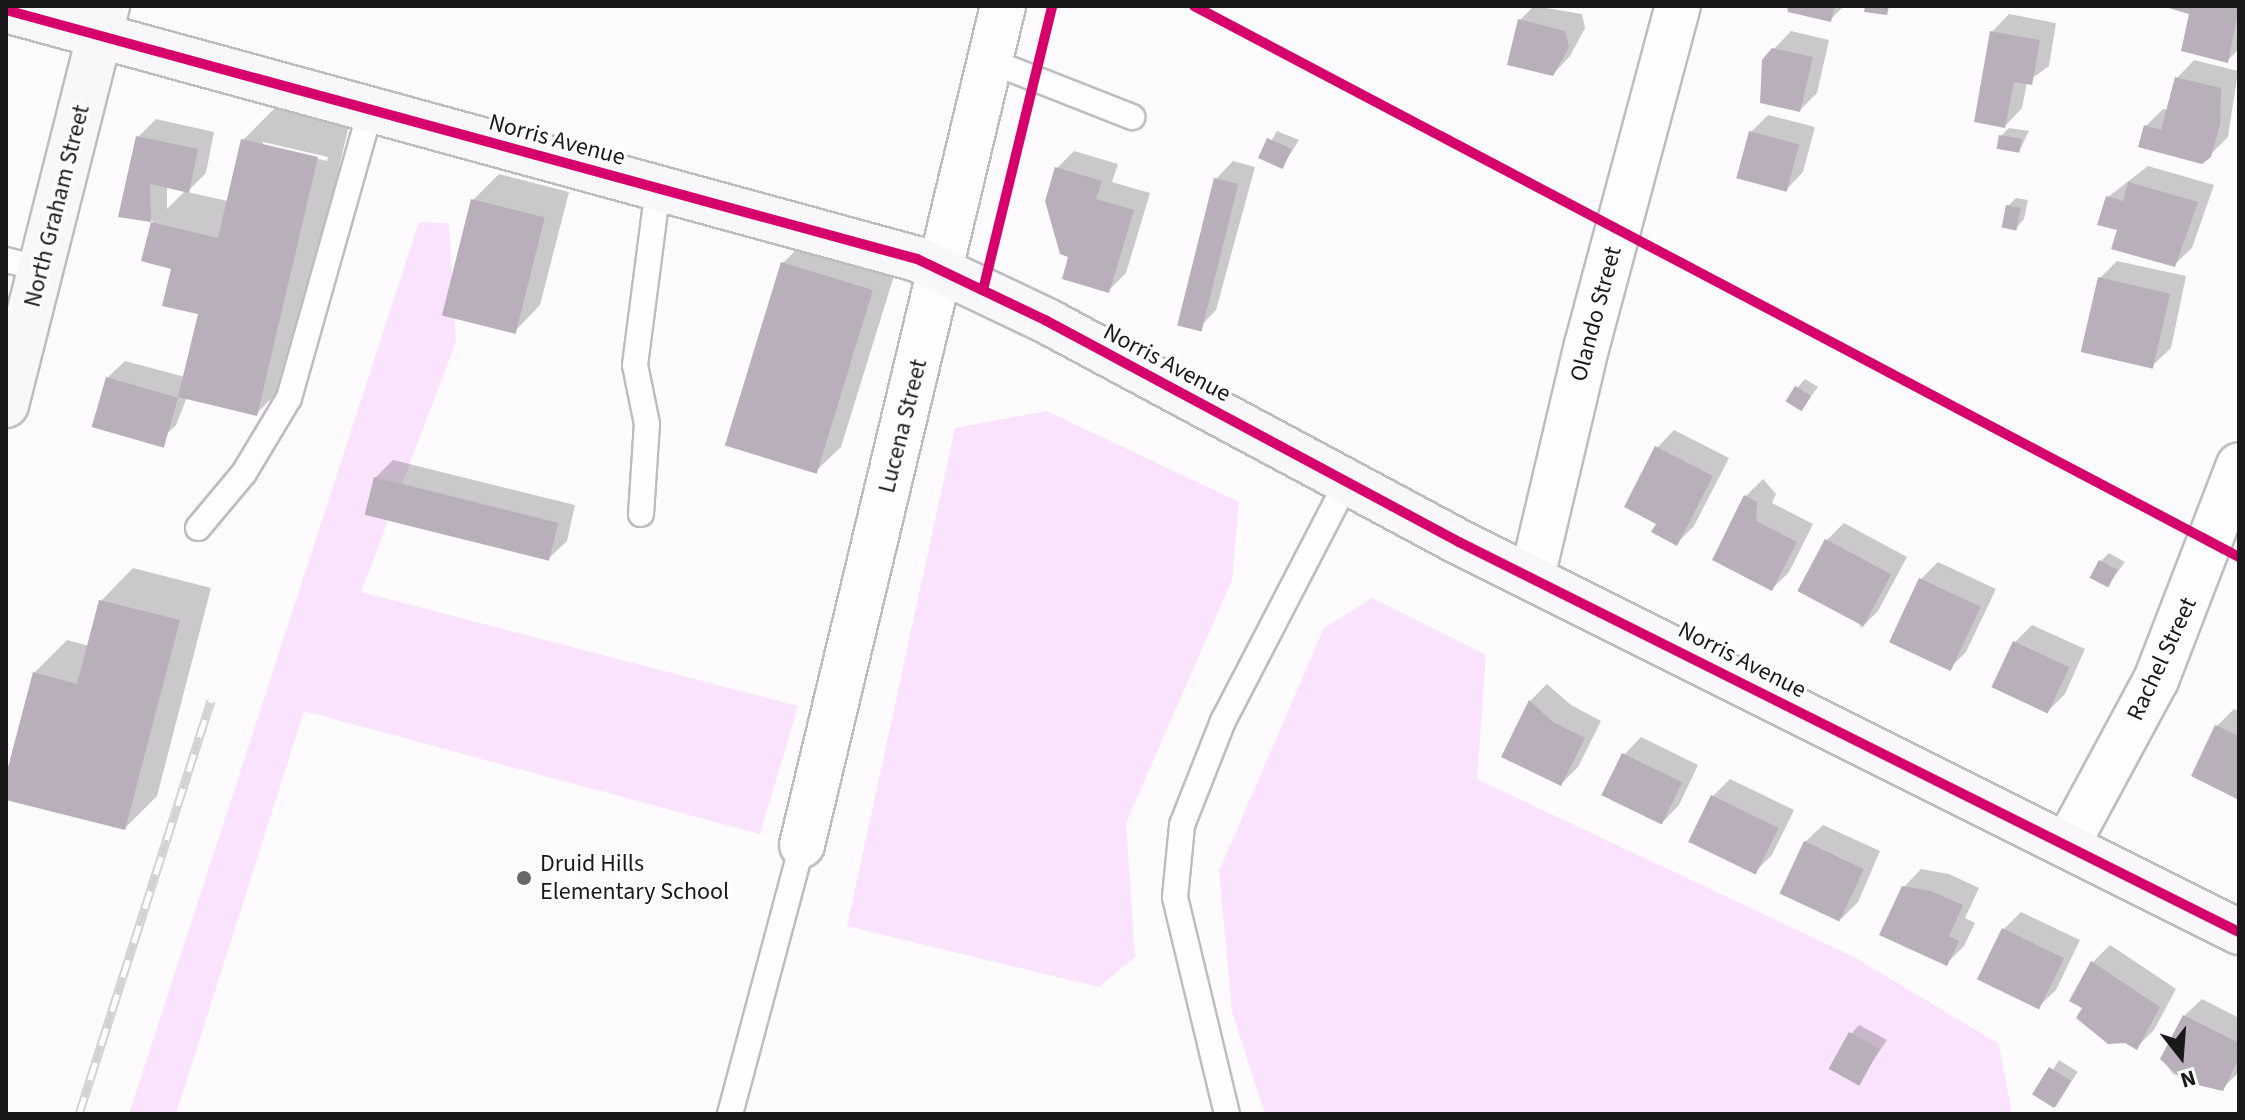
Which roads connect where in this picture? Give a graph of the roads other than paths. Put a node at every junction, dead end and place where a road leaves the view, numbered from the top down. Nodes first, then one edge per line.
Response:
1 (1003, 6) edge
2 (1678, 6) edge
3 (6, 10) edge
4 (103, 21) edge
5 (990, 61) junction
6 (370, 112) junction
7 (1132, 117) dead end
8 (658, 187) junction
9 (24, 264) edge
10 (941, 270) junction
11 (6, 405) edge
12 (2239, 465) edge
13 (1347, 482) junction
14 (641, 514) dead end
15 (198, 528) dead end
16 (1532, 577) junction
17 (802, 845) joint
18 (2067, 845) junction
19 (2239, 932) edge
20 (730, 1114) edge
21 (1227, 1114) edge

1 - 5 street, Lucena Street
2 - 16 street, Olando Street
3 - 4 street, Norris Avenue
4 - 6 street, Norris Avenue
4 - 9 street, North Graham Street
5 - 7 lane
5 - 10 street, Lucena Street
6 - 8 street, Norris Avenue
6 - 15 lane
8 - 10 street, Norris Avenue
8 - 14 lane
9 - 11 street, North Graham Street
10 - 13 street, Norris Avenue
10 - 17 street, Lucena Street
12 - 18 street, Rachel Street
13 - 16 street, Norris Avenue
13 - 21 lane
16 - 18 street, Norris Avenue
17 - 20 lane
18 - 19 street, Norris Avenue

